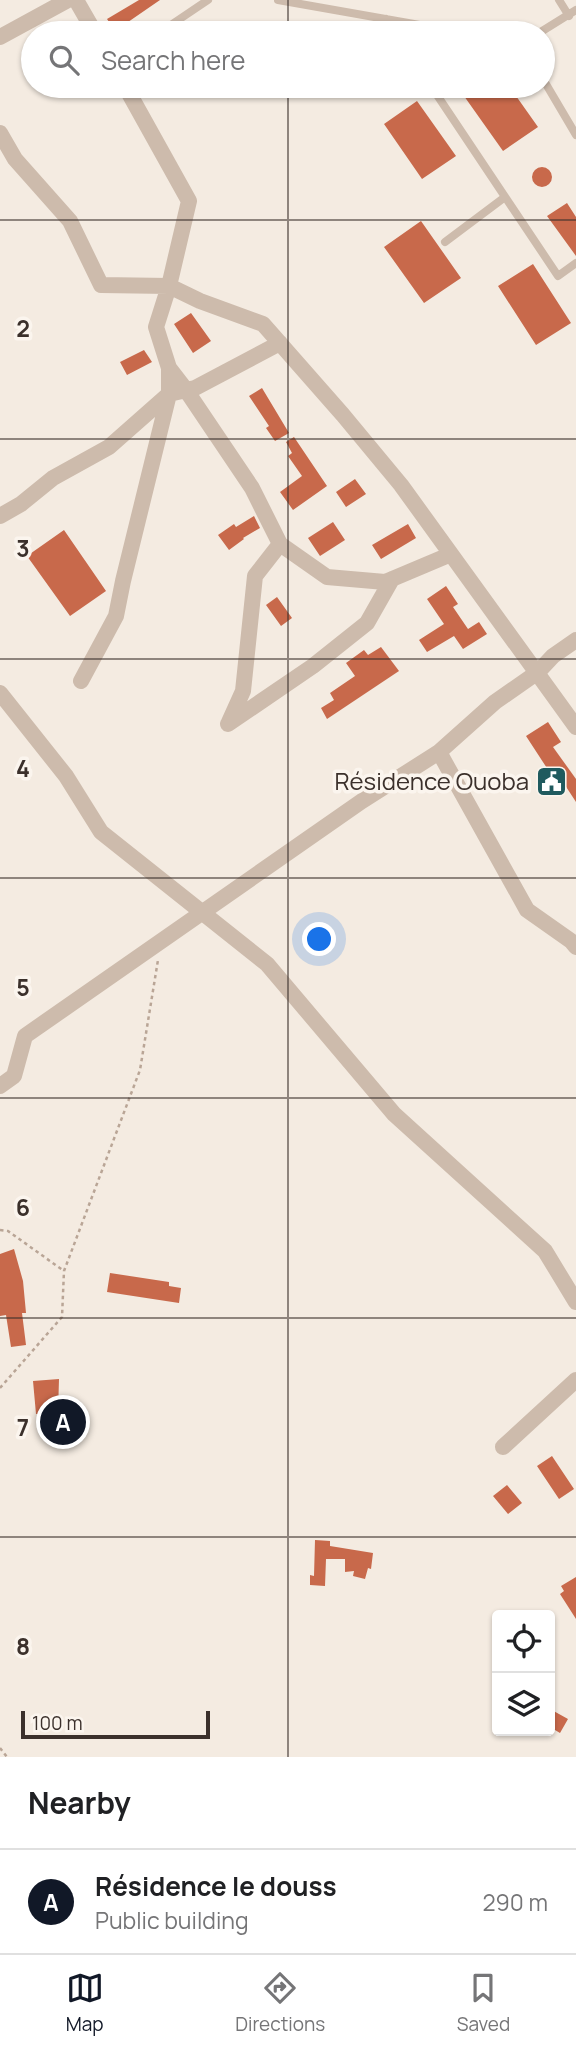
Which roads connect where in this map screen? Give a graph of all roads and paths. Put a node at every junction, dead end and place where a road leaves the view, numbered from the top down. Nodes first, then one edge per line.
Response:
1 (68, 0) edge
2 (76, 0) edge
3 (208, 0) edge
4 (278, 0) edge
5 (559, 0) edge
6 (573, 13) edge
7 (386, 19) joint
8 (29, 21) edge
9 (88, 21) edge
10 (177, 21) edge
11 (397, 21) edge
12 (555, 24) edge
13 (21, 26) edge
14 (0, 37) edge
15 (132, 98) edge
16 (438, 98) edge
17 (554, 98) edge
18 (0, 133) edge
19 (576, 135) edge
20 (505, 197) junction
21 (445, 242) dead end
22 (576, 263) edge
23 (169, 286) junction
24 (280, 343) junction
25 (169, 368) junction
26 (186, 390) junction
27 (169, 394) junction
28 (0, 516) edge
29 (280, 544) junction
30 (449, 555) junction
31 (392, 579) junction
32 (576, 640) edge
33 (538, 672) junction
34 (81, 681) dead end
35 (0, 693) edge
36 (576, 727) edge
37 (439, 752) junction
38 (203, 913) junction
39 (160, 943) junction
40 (576, 947) edge
41 (0, 1086) edge
42 (0, 1230) edge
43 (64, 1271) junction
44 (576, 1302) edge
45 (576, 1380) edge
46 (0, 1388) edge
47 (503, 1447) dead end
48 (0, 1748) edge
49 (7, 1757) edge

1 - 8 street
2 - 9 street
3 - 10 lane
4 - 7 lane
5 - 6 lane
6 - 12 lane
7 - 11 lane
13 - 14 street
15 - 23 street
16 - 20 lane
17 - 19 lane
18 - 23 street
20 - 21 lane
20 - 22 lane
23 - 24 street
23 - 25 street
24 - 26 street
24 - 30 street
25 - 26 street
25 - 27 street
26 - 27 street
26 - 29 street
27 - 28 street
27 - 34 street
29 - 31 street
29 - 31 street
30 - 31 street
30 - 33 street
32 - 33 street
33 - 36 street
33 - 37 street
35 - 38 street
37 - 38 street
37 - 40 street
38 - 39 street
38 - 44 street
39 - 41 street
39 - 43 path
42 - 43 path
43 - 46 path
45 - 47 street
48 - 49 path

